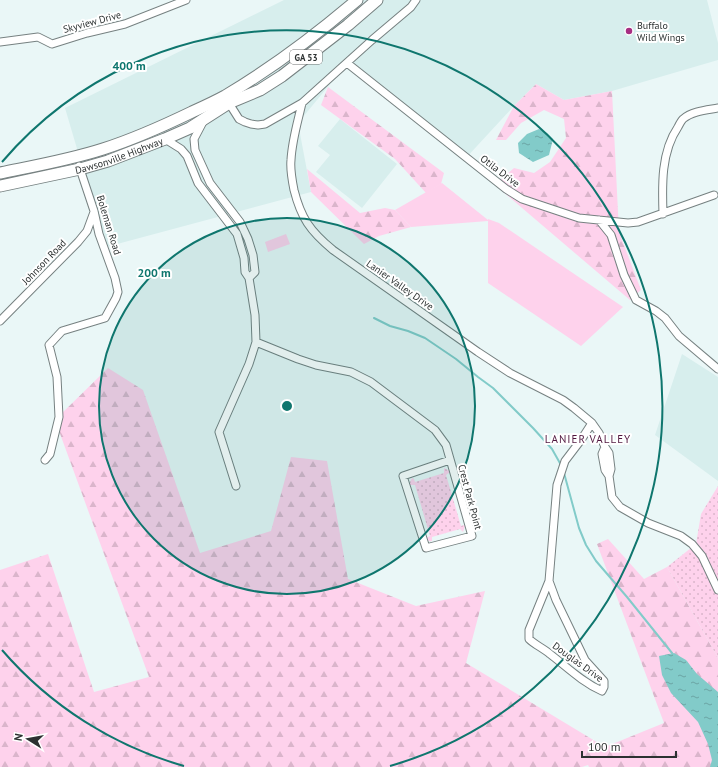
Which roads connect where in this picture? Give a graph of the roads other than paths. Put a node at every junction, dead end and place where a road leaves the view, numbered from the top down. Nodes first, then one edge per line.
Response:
1 (186, 0) edge
2 (357, 0) edge
3 (378, 0) edge
4 (416, 0) edge
5 (0, 42) edge
6 (347, 63) junction
7 (226, 100) junction
8 (302, 102) junction
9 (718, 108) edge
10 (205, 118) junction
11 (165, 139) junction
12 (75, 157) junction
13 (202, 165) junction
14 (80, 169) junction
15 (192, 170) junction
16 (0, 173) edge
17 (0, 186) edge
18 (714, 195) dead end
19 (94, 211) junction
20 (663, 214) junction
21 (599, 220) junction
22 (242, 226) junction
23 (235, 232) junction
24 (249, 256) junction
25 (0, 321) edge
26 (256, 342) junction
27 (717, 367) edge
28 (592, 423) junction
29 (45, 460) dead end
30 (450, 460) junction
31 (236, 486) dead end
32 (549, 581) junction
33 (718, 590) edge

1 - 5 street, Skyview Drive
2 - 7 main road, GA 53
3 - 7 main road, Dawsonville Highway / GA 53
4 - 6 street
6 - 8 street
6 - 21 street, Otila Drive
7 - 8 street
7 - 10 main road, Dawsonville Highway / GA 53
7 - 12 main road, Dawsonville Highway / GA 53
8 - 28 street, Lanier Valley Drive
9 - 20 street
10 - 11 main road, Dawsonville Highway / GA 53
10 - 13 street
11 - 14 main road, Dawsonville Highway / GA 53
11 - 15 street
12 - 14 street, Boleman Road
12 - 16 main road, Dawsonville Highway / GA 53
13 - 15 street
13 - 22 street
14 - 17 main road, Dawsonville Highway / GA 53
14 - 19 street, Boleman Road
15 - 23 street
18 - 20 street, Otila Drive
19 - 25 street, Johnson Road
19 - 29 street, Boleman Road
20 - 21 street, Otila Drive
21 - 27 street
22 - 23 street
22 - 24 street
23 - 24 street
24 - 26 street
26 - 30 street, Crest Park Point
26 - 31 street
28 - 32 street, Douglas Drive
28 - 33 street, Lanier Valley Drive
30 - 30 street, Crest Park Point
32 - 32 street, Douglas Drive

